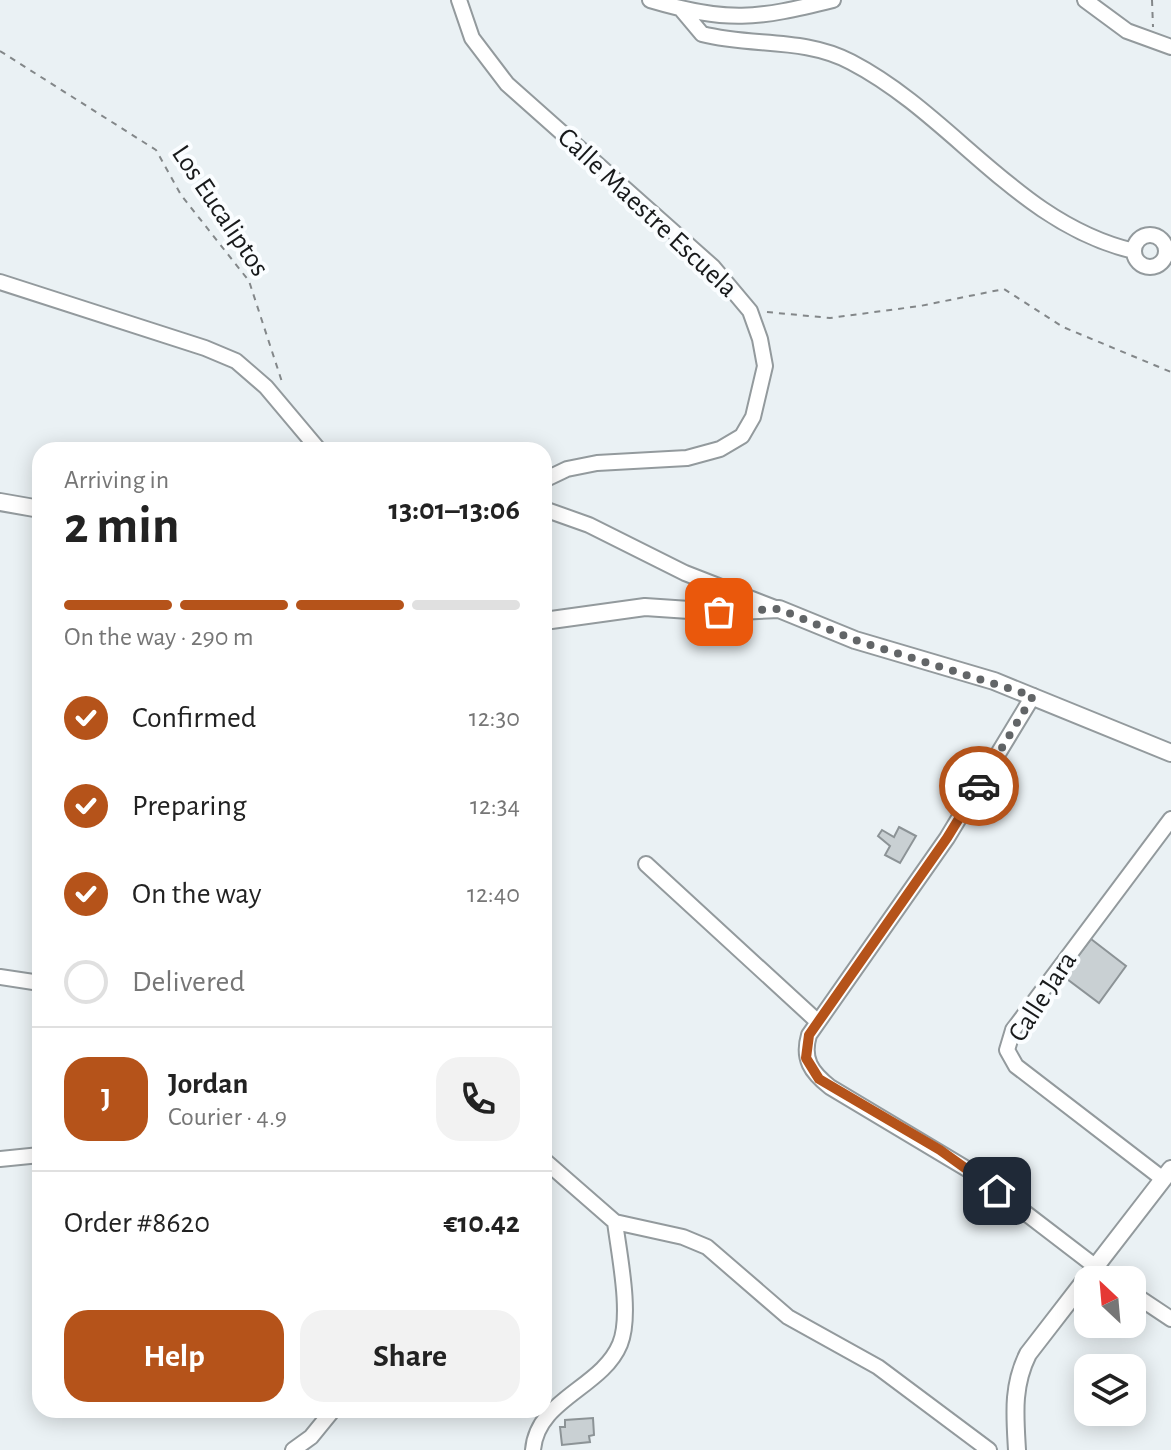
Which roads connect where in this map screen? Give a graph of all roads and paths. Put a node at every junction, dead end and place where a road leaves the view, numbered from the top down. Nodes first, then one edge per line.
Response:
1 (459, 0) edge
2 (650, 0) edge
3 (833, 0) edge
4 (1085, 0) edge
5 (1152, 0) edge
6 (681, 9) junction
7 (1154, 41) junction
8 (1171, 47) edge
9 (0, 51) edge
10 (1134, 251) dead end
11 (0, 282) edge
12 (750, 311) junction
13 (1171, 372) edge
14 (286, 394) dead end
15 (312, 442) edge
16 (552, 476) edge
17 (4, 504) edge
18 (32, 508) edge
19 (552, 512) edge
20 (728, 590) junction
21 (779, 609) junction
22 (719, 612) junction
23 (552, 620) edge
24 (1033, 696) junction
25 (1171, 753) edge
26 (1171, 819) edge
27 (646, 864) dead end
28 (0, 977) edge
29 (32, 982) edge
30 (818, 1022) junction
31 (32, 1156) edge
32 (0, 1159) edge
33 (552, 1167) edge
34 (1167, 1174) edge
35 (615, 1222) junction
36 (1092, 1266) edge
37 (1098, 1266) edge
38 (1074, 1296) edge
39 (1146, 1302) edge
40 (1171, 1319) edge
41 (552, 1411) edge
42 (326, 1418) edge
43 (545, 1418) edge
44 (293, 1450) edge
45 (533, 1450) edge
46 (989, 1450) edge
47 (1017, 1450) edge

1 - 12 street, Calle Maestre Escuela
2 - 6 street
3 - 6 street
4 - 7 street
5 - 7 path
6 - 10 street
7 - 8 street
9 - 14 path, Los Eucaliptos
11 - 15 street
12 - 13 path
12 - 16 street, Calle Maestre Escuela
17 - 18 street
19 - 20 street
20 - 21 street
20 - 22 street
21 - 22 street
21 - 24 street
22 - 23 street
24 - 25 street
24 - 30 street
26 - 34 street, Calle Jara
27 - 30 street
28 - 29 street
30 - 36 street
31 - 32 street
33 - 35 street
34 - 37 street
35 - 41 street
35 - 46 street
38 - 47 street
39 - 40 street
42 - 44 street
43 - 45 street

